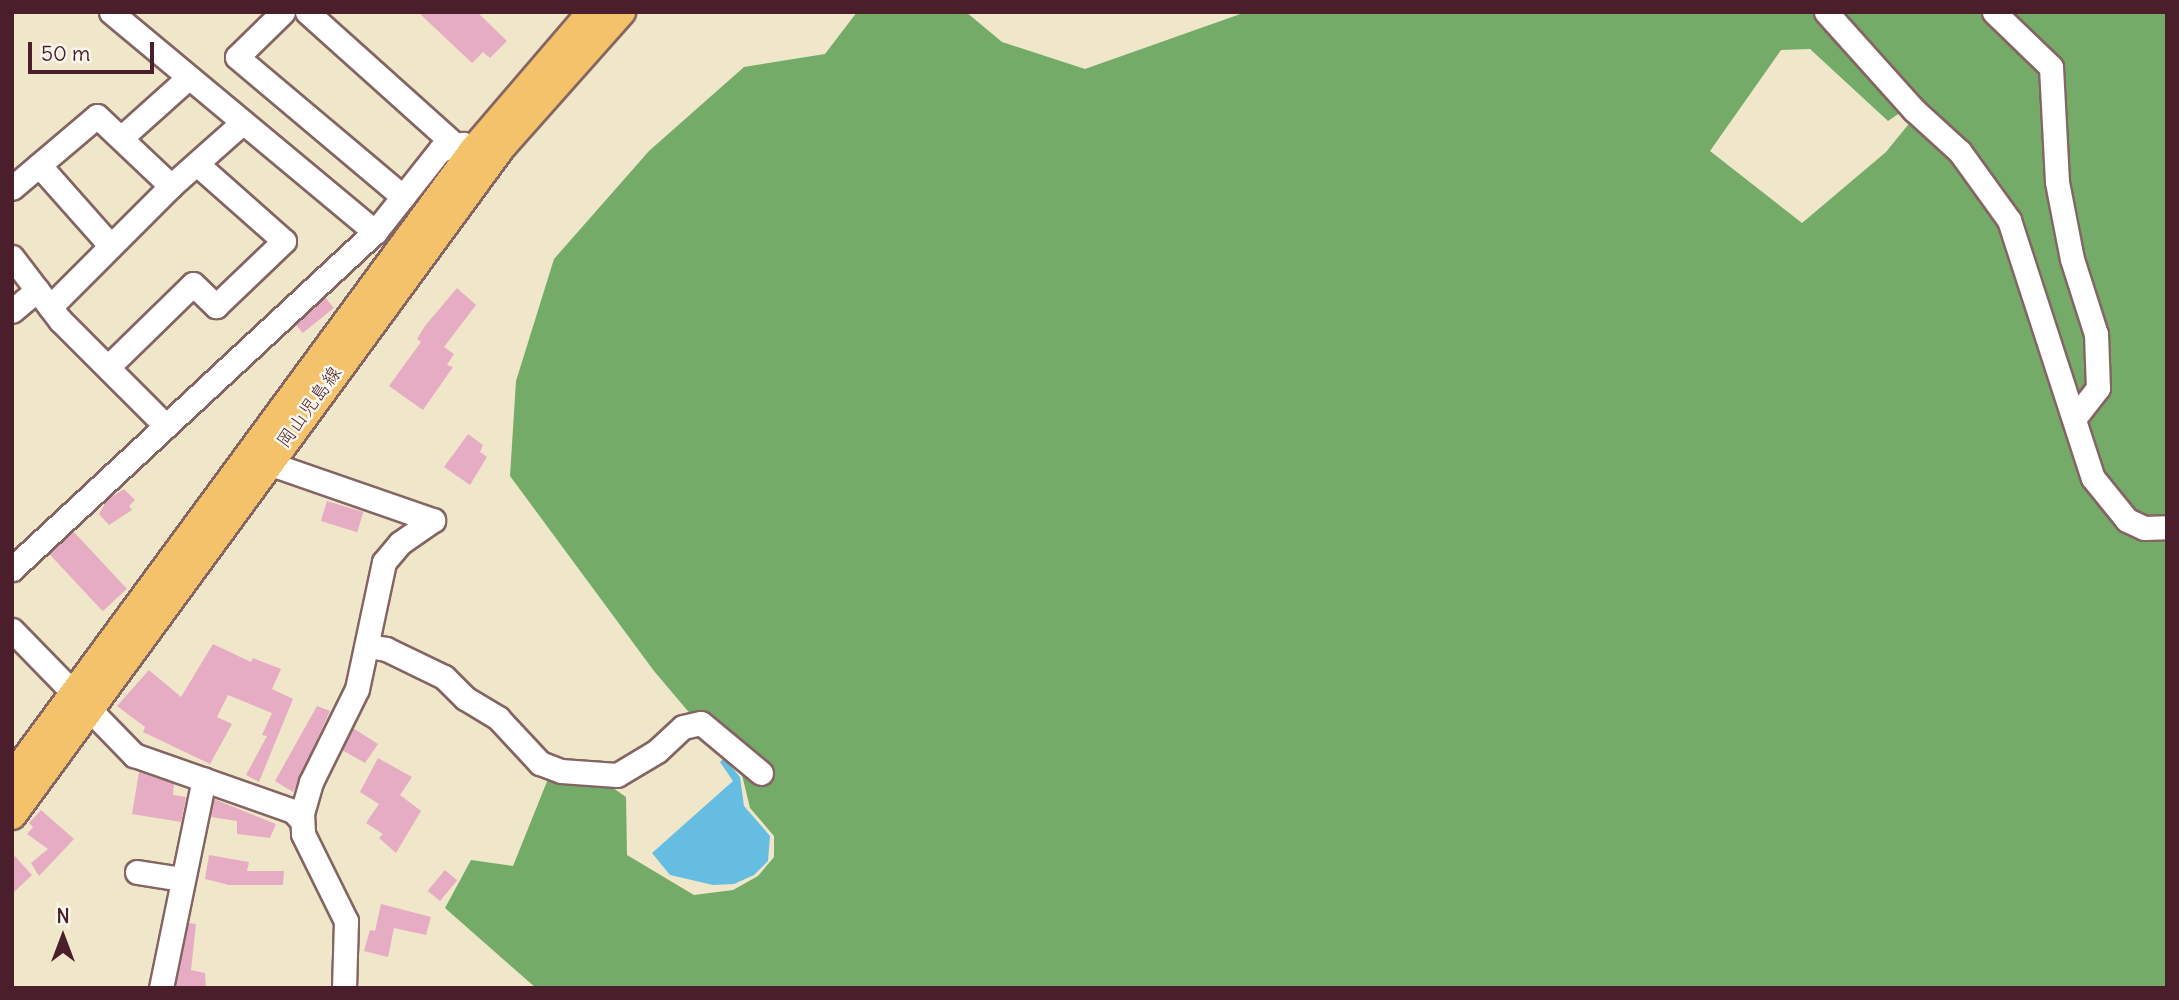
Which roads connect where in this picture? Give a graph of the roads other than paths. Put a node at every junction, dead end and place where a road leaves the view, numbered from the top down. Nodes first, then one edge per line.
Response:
1 (111, 12) edge
2 (282, 12) edge
3 (307, 12) edge
4 (592, 12) edge
5 (621, 12) edge
6 (1826, 12) edge
7 (1994, 12) edge
8 (189, 77) junction
9 (243, 122) junction
10 (121, 138) junction
11 (479, 144) junction
12 (197, 163) junction
13 (39, 165) junction
14 (172, 186) junction
15 (12, 188) edge
16 (403, 197) junction
17 (375, 232) junction
18 (111, 246) junction
19 (12, 257) edge
20 (44, 299) junction
21 (12, 312) edge
22 (109, 366) junction
23 (2075, 417) junction
24 (166, 426) junction
25 (279, 430) junction
26 (268, 463) junction
27 (2167, 527) edge
28 (12, 569) edge
29 (12, 630) edge
30 (368, 646) junction
31 (81, 701) junction
32 (761, 773) dead end
33 (12, 778) edge
34 (204, 779) junction
35 (12, 815) edge
36 (301, 820) junction
37 (137, 872) dead end
38 (183, 879) junction
39 (161, 988) edge
40 (344, 988) edge

1 - 8 street
2 - 16 street
3 - 11 street
4 - 11 main road, 岡山児島線
5 - 11 main road, 岡山児島線
6 - 23 street
7 - 23 street
8 - 9 street
8 - 10 street
9 - 12 street
9 - 17 street
10 - 13 street
10 - 14 street
11 - 16 street
11 - 25 main road, 岡山児島線
12 - 14 street
12 - 22 street
13 - 15 street
13 - 18 street
14 - 18 street
16 - 17 street
17 - 24 street
18 - 20 street
19 - 20 street
20 - 21 street
20 - 22 street
22 - 24 street
23 - 27 street
24 - 28 street
25 - 26 main road, 岡山児島線
25 - 31 main road, 岡山児島線
26 - 30 street
26 - 31 main road, 岡山児島線
29 - 31 street
30 - 32 street
30 - 36 street
31 - 33 main road, 岡山児島線
31 - 34 street
31 - 35 main road, 岡山児島線
34 - 36 street
34 - 38 street
36 - 40 street
37 - 38 street
38 - 39 street

